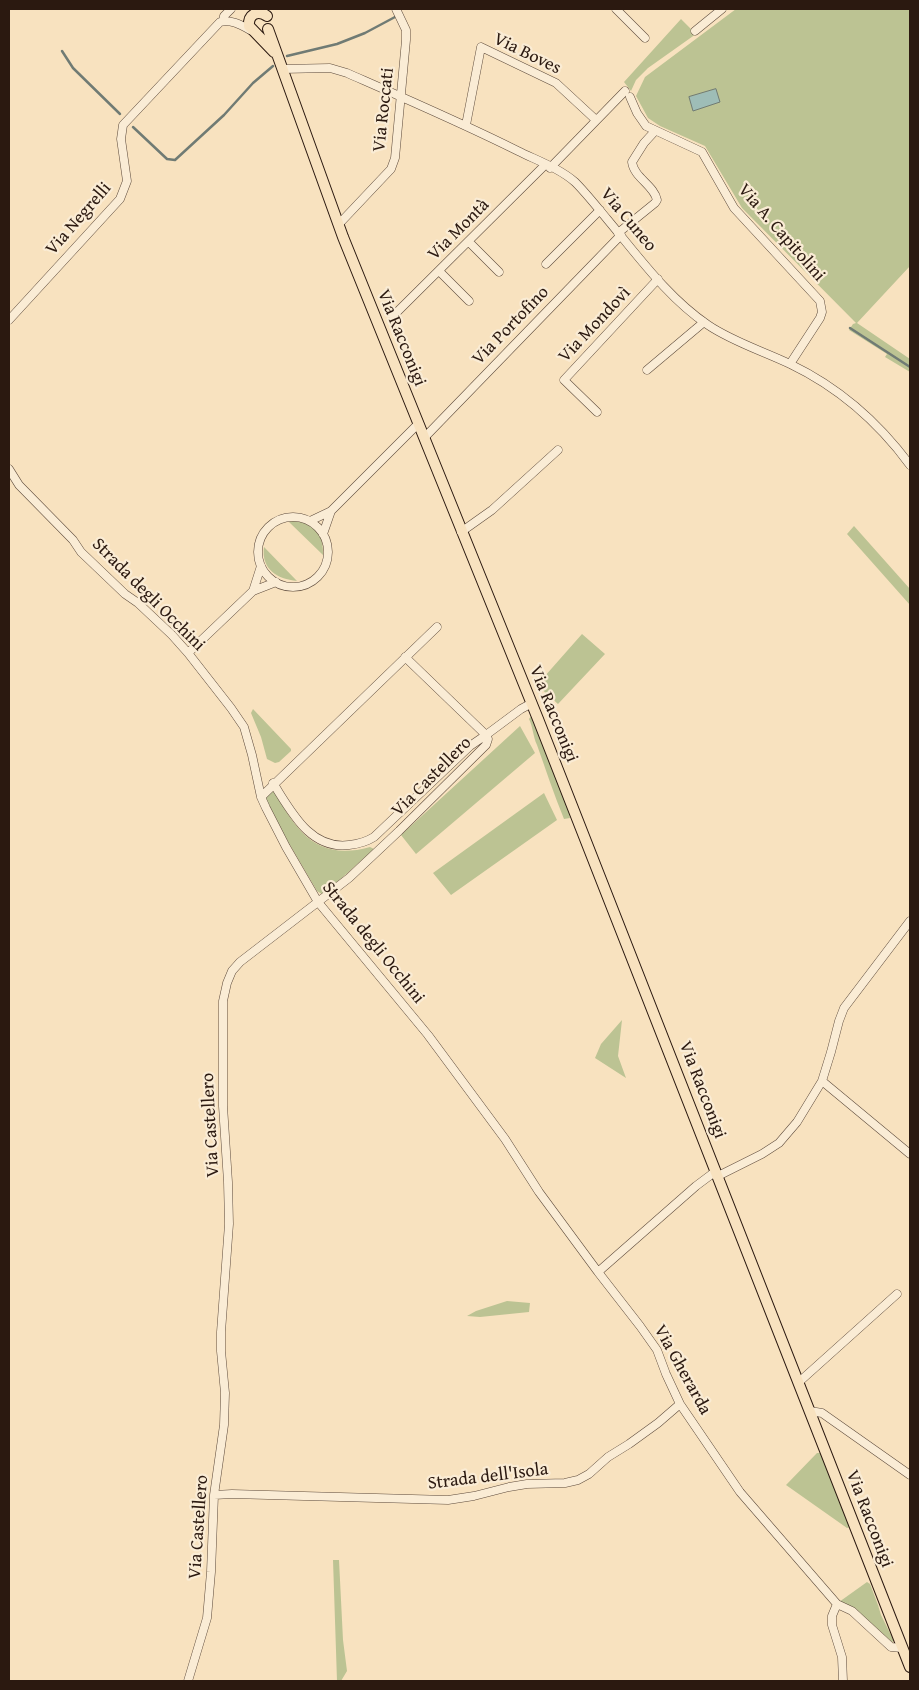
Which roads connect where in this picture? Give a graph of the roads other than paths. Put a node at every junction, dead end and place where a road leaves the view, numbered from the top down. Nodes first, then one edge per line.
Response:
1 (231, 9) edge
2 (396, 9) edge
3 (616, 9) edge
4 (722, 9) edge
5 (266, 12) edge
6 (254, 13) edge
7 (223, 21) junction
8 (233, 22) junction
9 (268, 29) junction
10 (695, 31) dead end
11 (253, 32) junction
12 (645, 38) dead end
13 (278, 56) junction
14 (282, 69) junction
15 (625, 90) dead end
16 (401, 96) junction
17 (630, 97) dead end
18 (596, 120) junction
19 (466, 125) junction
20 (655, 131) junction
21 (548, 166) junction
22 (600, 210) junction
23 (338, 224) junction
24 (619, 234) junction
25 (468, 242) junction
26 (546, 264) dead end
27 (439, 271) junction
28 (499, 272) dead end
29 (658, 279) junction
30 (469, 301) dead end
31 (393, 316) dead end
32 (9, 320) edge
33 (704, 322) junction
34 (790, 364) junction
35 (647, 370) dead end
36 (597, 412) dead end
37 (418, 424) junction
38 (424, 438) junction
39 (558, 450) dead end
40 (910, 465) edge
41 (9, 469) edge
42 (331, 511) junction
43 (310, 521) junction
44 (461, 532) junction
45 (323, 534) junction
46 (261, 566) junction
47 (276, 582) junction
48 (253, 591) junction
49 (437, 626) dead end
50 (188, 653) junction
51 (405, 657) junction
52 (532, 703) junction
53 (486, 735) junction
54 (274, 783) junction
55 (261, 797) junction
56 (318, 902) junction
57 (910, 921) edge
58 (822, 1081) junction
59 (910, 1154) edge
60 (717, 1174) junction
61 (598, 1272) junction
62 (897, 1294) dead end
63 (798, 1382) junction
64 (680, 1404) junction
65 (810, 1411) junction
66 (910, 1475) edge
67 (214, 1496) junction
68 (837, 1604) junction
69 (902, 1648) junction
70 (909, 1662) edge
71 (188, 1681) edge
72 (843, 1681) edge

1 - 7 street, Via Negrelli
2 - 16 street, Via Roccati
3 - 12 street
4 - 10 street
5 - 6 main road
5 - 9 main road
6 - 8 street
6 - 11 main road
7 - 8 street
7 - 32 street, Via Negrelli
8 - 11 street
9 - 11 main road
9 - 13 main road, Via Racconigi
11 - 13 main road, Via Racconigi
13 - 14 main road, Via Racconigi
14 - 16 street, Via Cuneo
14 - 23 main road, Via Racconigi
15 - 18 street, Via Montà
16 - 19 street, Via Cuneo
16 - 23 street, Via Roccati
17 - 20 street, Via A. Capitolini
18 - 19 street, Via Boves
18 - 21 street, Via Montà
19 - 21 street, Via Cuneo
20 - 24 street, Via Portofino
20 - 34 street, Via A. Capitolini
21 - 22 street, Via Cuneo
21 - 25 street, Via Montà
22 - 24 street, Via Cuneo
22 - 26 street
23 - 37 main road, Via Racconigi
24 - 29 street, Via Cuneo
24 - 38 street, Via Portofino
25 - 27 street, Via Montà
25 - 28 street
27 - 30 street
27 - 31 street, Via Montà
29 - 33 street, Via Cuneo
29 - 36 street, Via Mondovì
33 - 34 street, Via Cuneo
33 - 35 street
34 - 40 street, Via Cuneo
37 - 38 main road, Via Racconigi
37 - 42 street
38 - 44 main road, Via Racconigi
39 - 44 street
41 - 50 street, Strada degli Occhini
42 - 43 street
42 - 45 street
43 - 45 street
43 - 46 street
44 - 52 main road, Via Racconigi
45 - 47 street
46 - 47 street
46 - 48 street
47 - 48 street
48 - 50 street
49 - 51 street
50 - 55 street, Strada degli Occhini
51 - 53 street
51 - 54 street
52 - 53 street, Via Castellero
52 - 60 main road, Via Racconigi
53 - 54 street
53 - 56 street, Via Castellero
54 - 55 street
55 - 56 street, Strada degli Occhini
56 - 61 street, Strada degli Occhini
56 - 67 street, Via Castellero
57 - 58 street
58 - 59 street
58 - 60 street
60 - 61 street
60 - 63 main road, Via Racconigi
61 - 64 street, Via Gherarda
62 - 63 street
63 - 65 main road, Via Racconigi
64 - 67 street, Strada dell'Isola
64 - 68 street, Via Gherarda
65 - 66 street
65 - 69 main road, Via Racconigi
67 - 71 street, Via Castellero
68 - 69 street, Via Gherarda
68 - 72 street
69 - 70 main road, Via Racconigi

